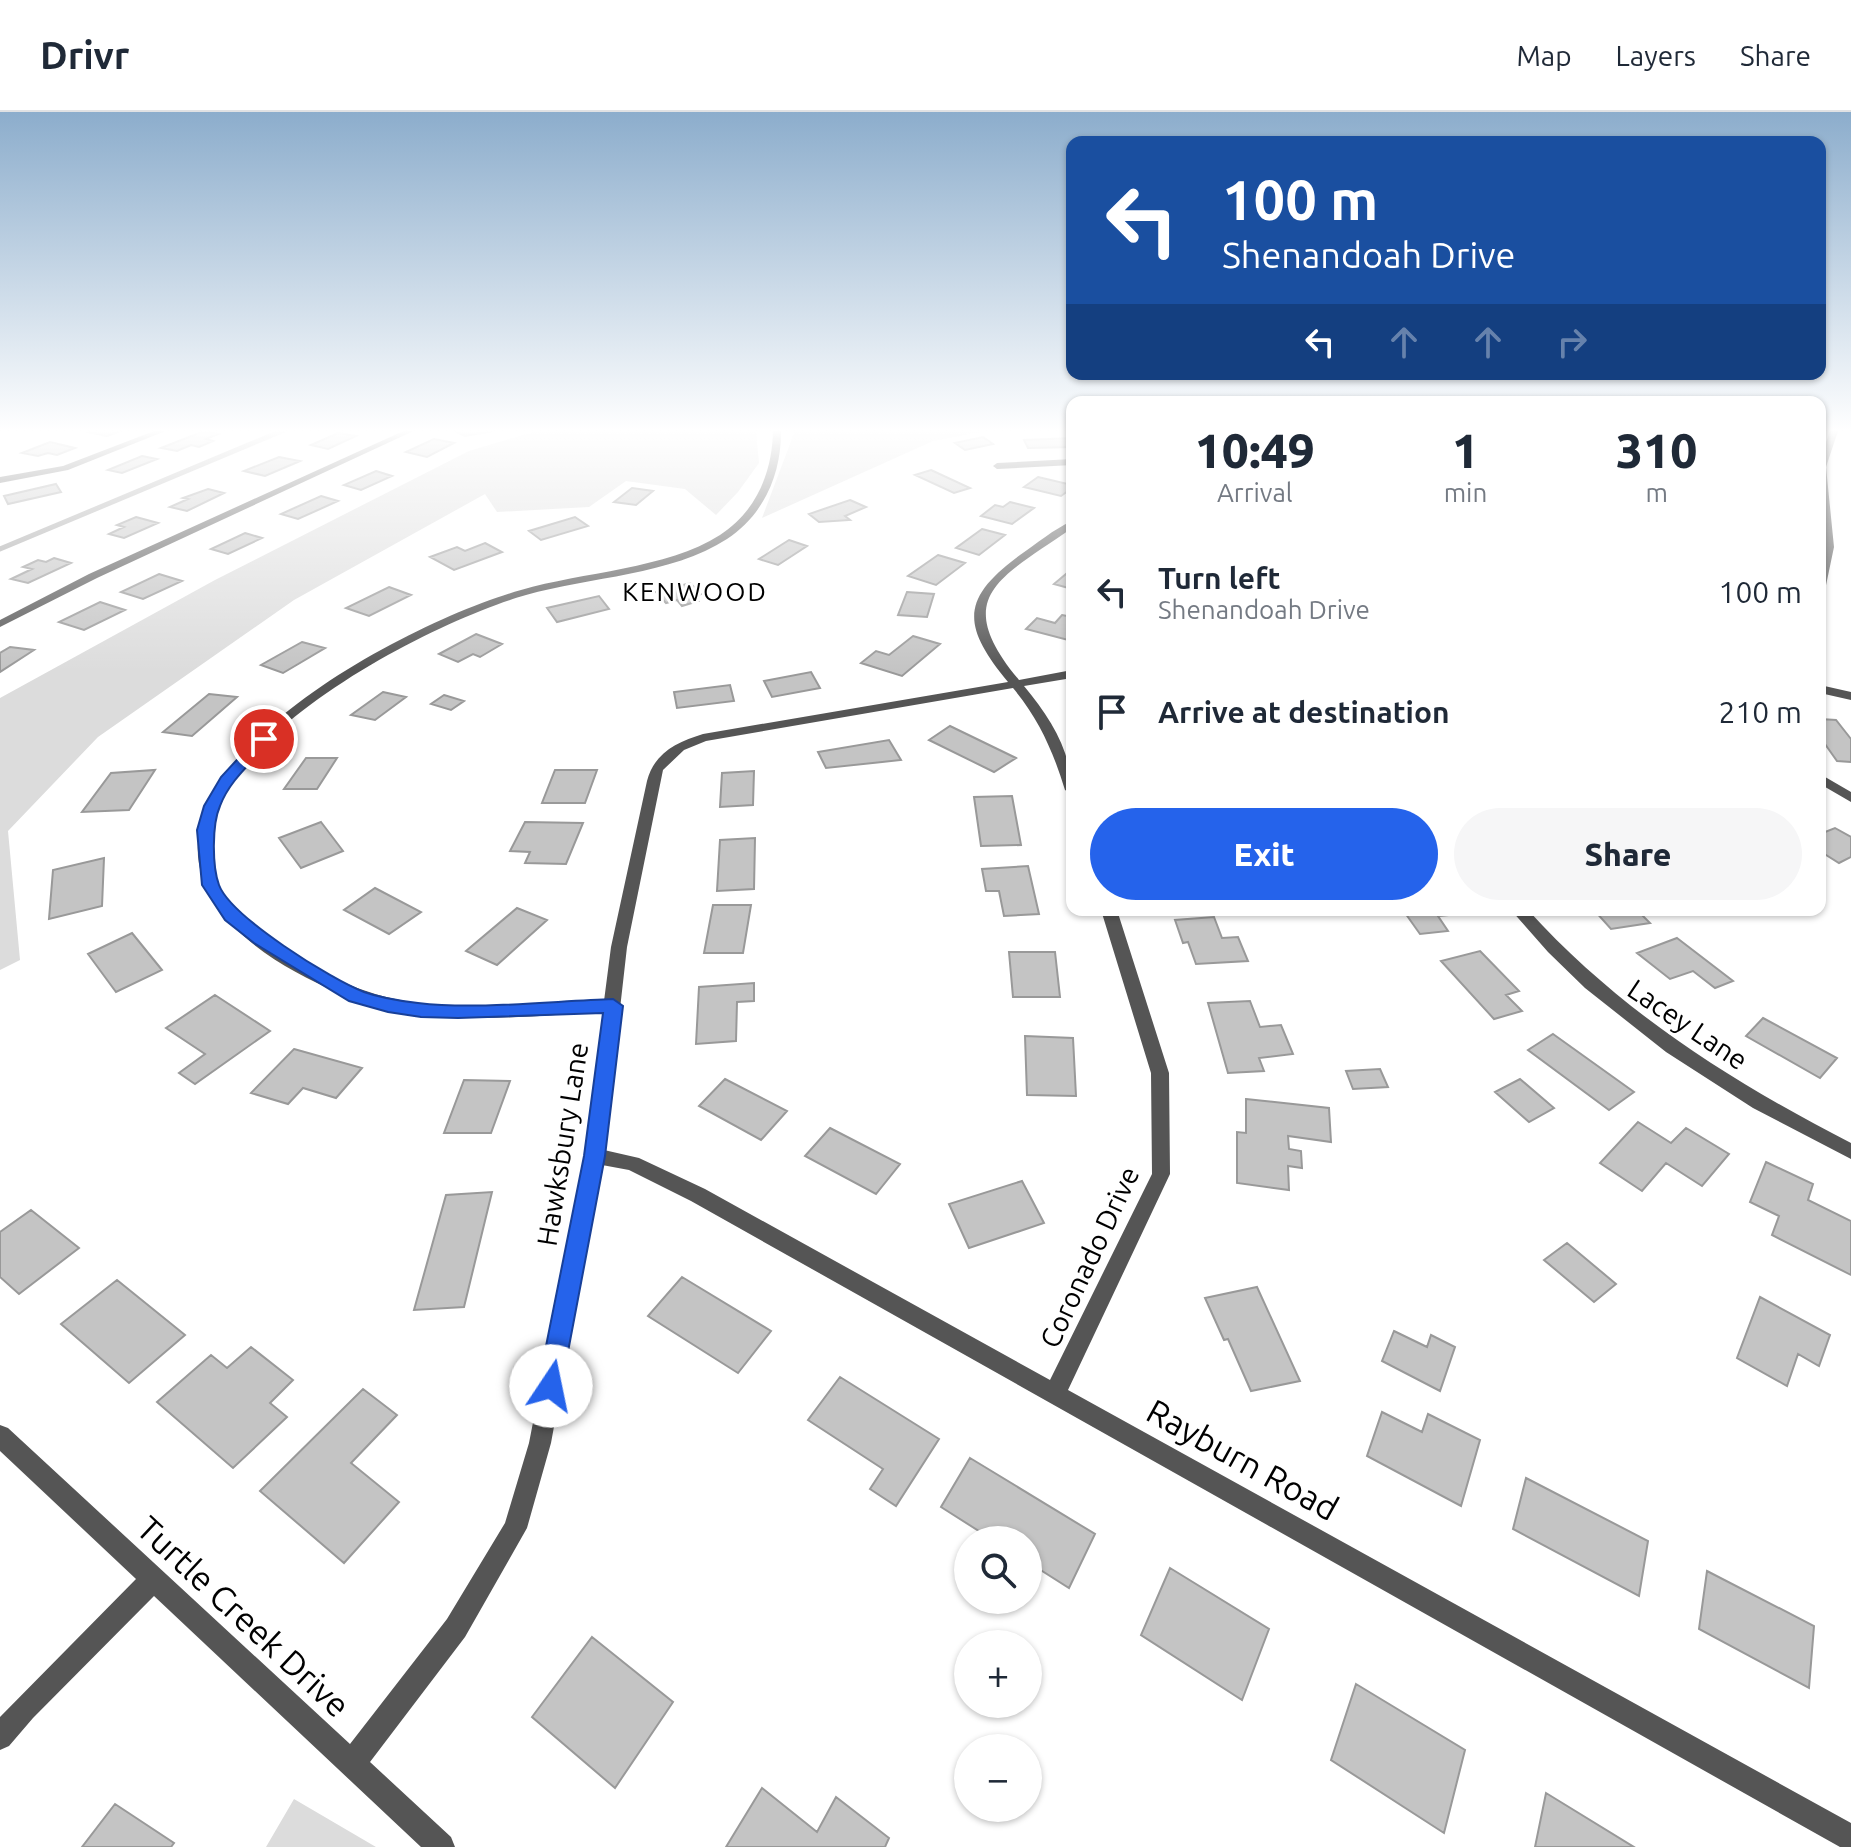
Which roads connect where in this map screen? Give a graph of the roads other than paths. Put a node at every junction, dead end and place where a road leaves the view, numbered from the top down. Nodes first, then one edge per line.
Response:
1 (239, 509) edge
2 (752, 509) edge
3 (1826, 513) edge
4 (1066, 528) edge
5 (1826, 561) edge
6 (0, 624) edge
7 (1066, 675) edge
8 (1017, 684) junction
9 (1826, 690) edge
10 (1851, 696) edge
11 (1066, 773) edge
12 (1826, 782) edge
13 (1851, 798) edge
14 (1111, 916) edge
15 (1524, 916) edge
16 (613, 1006) junction
17 (1851, 1152) edge
18 (594, 1156) junction
19 (1055, 1393) junction
20 (0, 1436) edge
21 (154, 1579) junction
22 (0, 1737) edge
23 (353, 1762) junction
24 (1851, 1838) edge
25 (441, 1847) edge

1 - 6 street
2 - 16 street
3 - 5 street
4 - 8 street
7 - 8 street, Hawksbury Lane
8 - 11 street
8 - 16 street, Hawksbury Lane
9 - 10 street
12 - 13 street
14 - 19 street, Coronado Drive
15 - 17 street, Lacey Lane
16 - 18 street, Hawksbury Lane
18 - 19 street, Rayburn Road
18 - 23 street, Hawksbury Lane
19 - 24 street, Rayburn Road
20 - 21 street, Turtle Creek Drive
21 - 22 street
21 - 23 street, Turtle Creek Drive
23 - 25 street, Turtle Creek Drive

